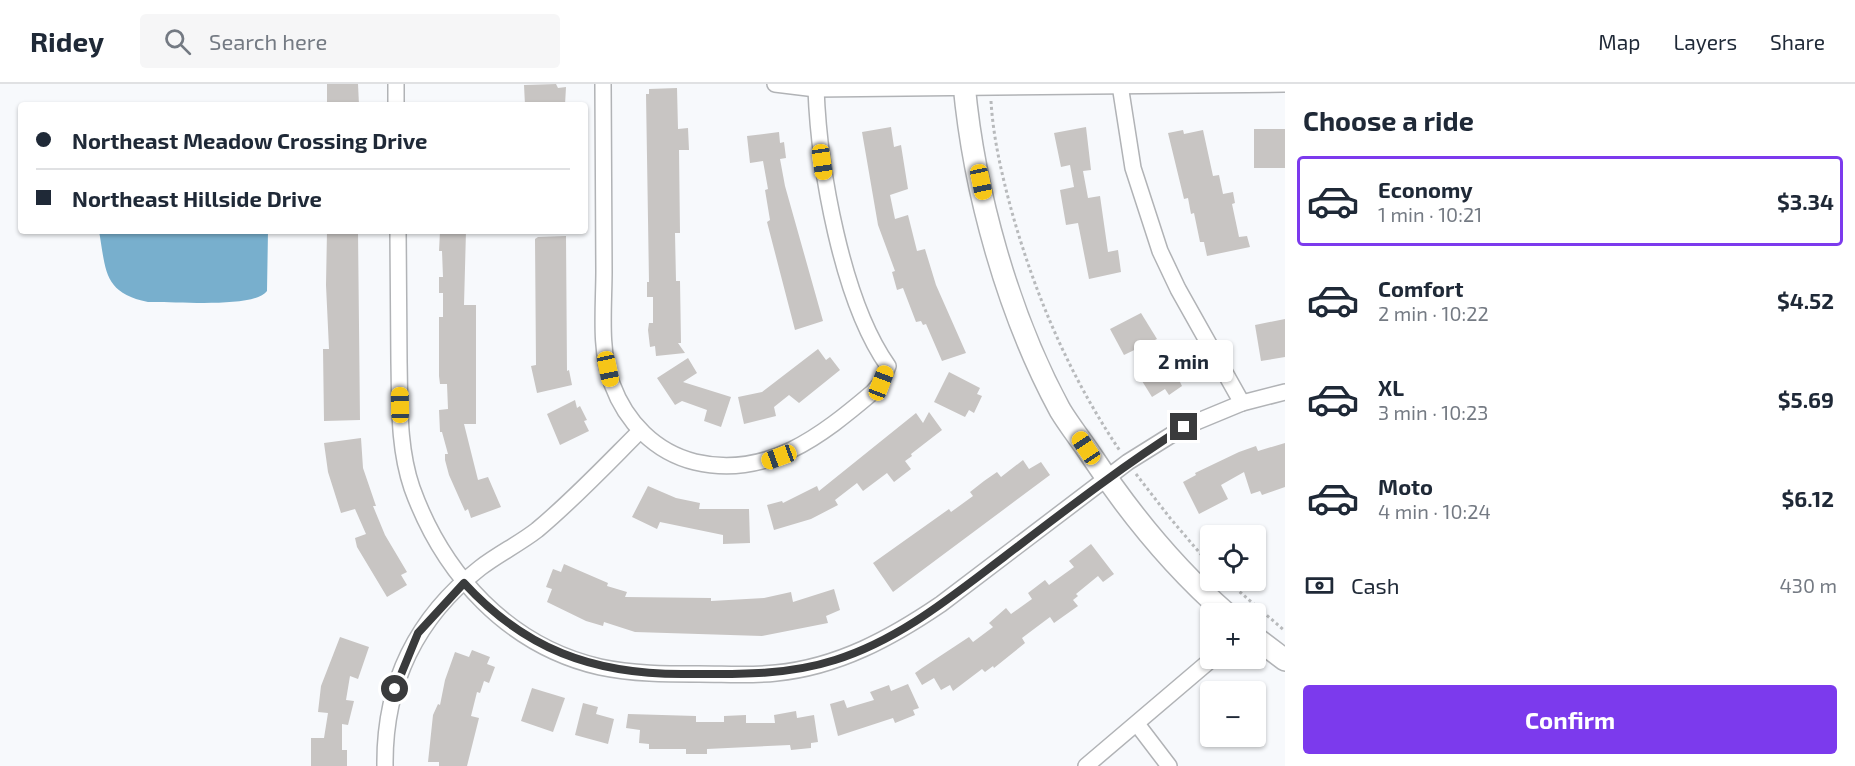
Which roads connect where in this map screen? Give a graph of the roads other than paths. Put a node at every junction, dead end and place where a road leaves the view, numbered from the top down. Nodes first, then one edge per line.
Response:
1 (396, 84) edge
2 (603, 84) edge
3 (775, 84) edge
4 (1284, 84) edge
5 (964, 85) edge
6 (1120, 85) edge
7 (816, 90) junction
8 (396, 102) edge
9 (398, 234) edge
10 (1285, 392) edge
11 (1242, 403) junction
12 (639, 432) junction
13 (1107, 478) junction
14 (464, 583) junction
15 (1216, 603) edge
16 (1266, 646) edge
17 (1285, 660) edge
18 (1200, 669) edge
19 (1137, 724) junction
20 (385, 766) edge
21 (1086, 766) edge
22 (1169, 766) edge

1 - 8 street
2 - 12 street
3 - 7 street
4 - 6 street
5 - 6 street
5 - 7 street
5 - 13 street
6 - 11 street
7 - 12 street
9 - 14 street
10 - 11 street
11 - 13 street
12 - 14 street
13 - 14 street
13 - 15 street
14 - 20 street
16 - 17 street
18 - 19 street
19 - 21 street
19 - 22 street

